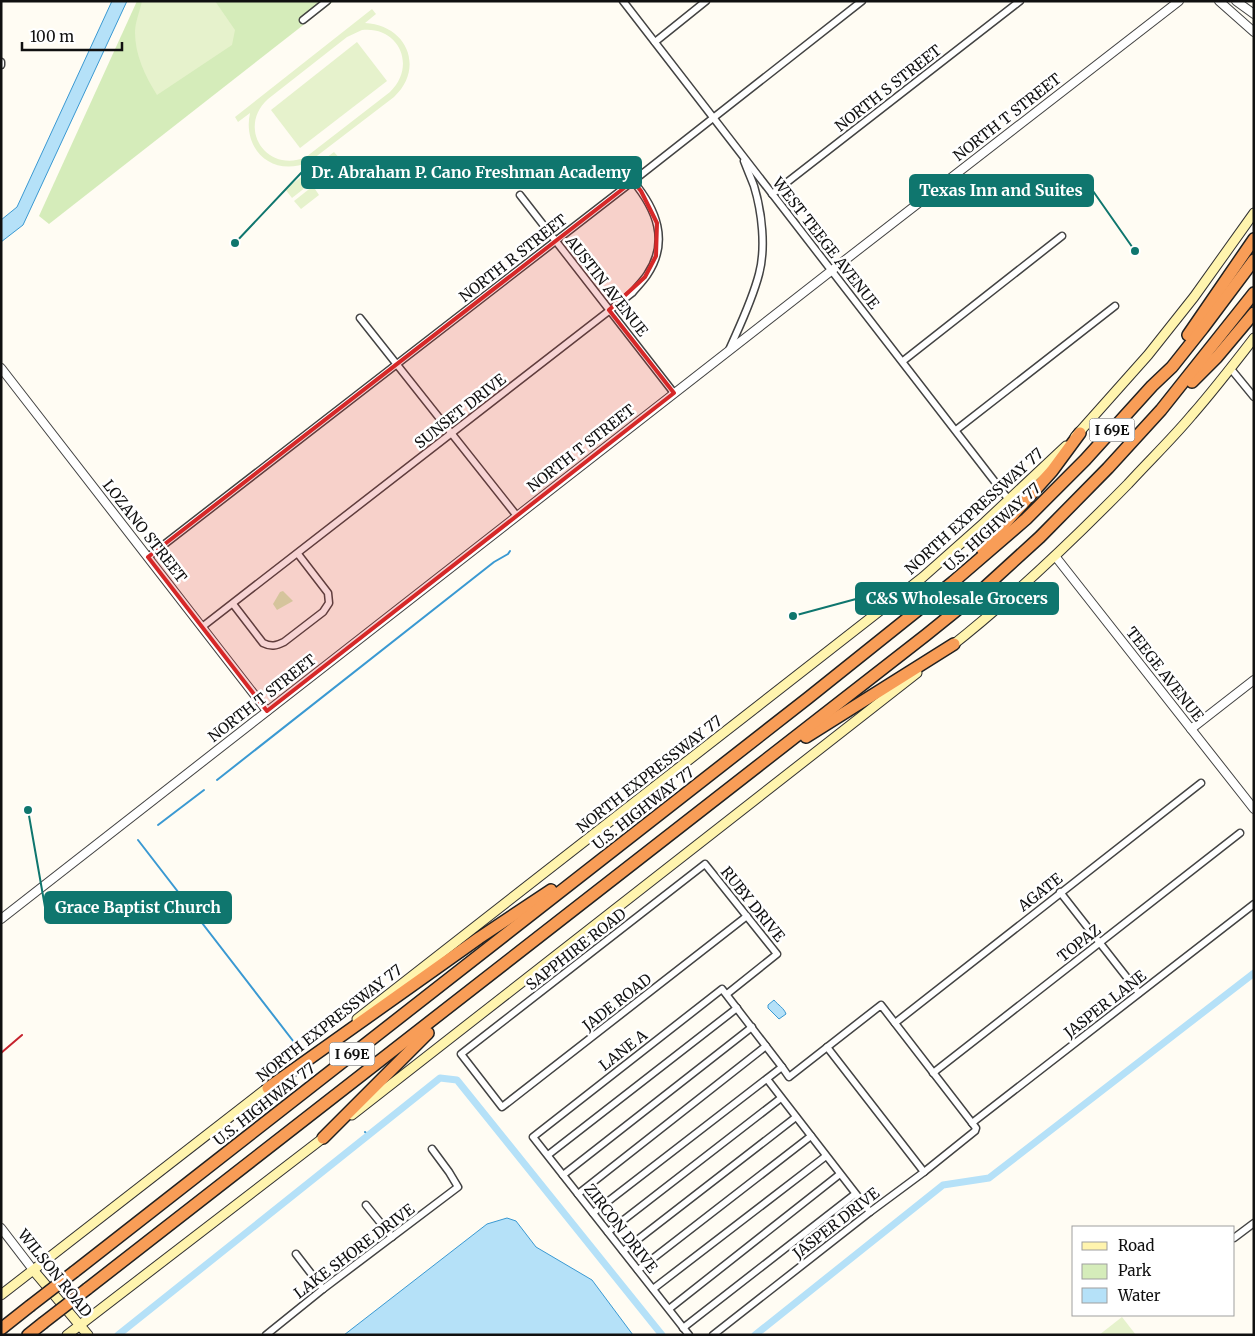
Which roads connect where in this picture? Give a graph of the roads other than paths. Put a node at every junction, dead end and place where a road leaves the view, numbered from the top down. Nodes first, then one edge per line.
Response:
1 (327, 1) edge
2 (623, 1) edge
3 (706, 1) edge
4 (862, 1) edge
5 (1020, 1) edge
6 (1179, 1) edge
7 (1219, 1) edge
8 (1236, 1) edge
9 (1254, 14) edge
10 (303, 20) dead end
11 (1254, 32) edge
12 (654, 42) junction
13 (714, 118) junction
14 (741, 153) junction
15 (633, 181) junction
16 (772, 194) junction
17 (520, 195) dead end
18 (1254, 213) edge
19 (1062, 236) dead end
20 (1254, 239) edge
21 (556, 240) junction
22 (1254, 260) edge
23 (831, 270) junction
24 (1254, 293) edge
25 (1115, 306) dead end
26 (609, 310) junction
27 (1254, 313) edge
28 (360, 318) dead end
29 (1254, 338) edge
30 (728, 351) junction
31 (903, 362) junction
32 (397, 364) junction
33 (1, 368) edge
34 (1230, 369) junction
35 (1152, 386) junction
36 (674, 393) junction
37 (1254, 397) edge
38 (1161, 410) junction
39 (956, 430) junction
40 (1080, 432) junction
41 (452, 434) junction
42 (1009, 500) junction
43 (516, 516) junction
44 (298, 554) junction
45 (1055, 556) junction
46 (148, 557) junction
47 (953, 582) junction
48 (233, 604) junction
49 (202, 627) junction
50 (954, 644) junction
51 (1254, 680) edge
52 (267, 711) junction
53 (1191, 729) junction
54 (1201, 782) dead end
55 (704, 808) junction
56 (1254, 809) edge
57 (1240, 833) dead end
58 (631, 836) junction
59 (705, 864) joint
60 (1060, 892) junction
61 (1254, 904) edge
62 (747, 916) junction
63 (1, 919) edge
64 (1099, 943) junction
65 (520, 952) junction
66 (1139, 993) junction
67 (727, 994) junction
68 (737, 1008) junction
69 (895, 1023) junction
70 (752, 1027) junction
71 (766, 1046) junction
72 (827, 1047) junction
73 (782, 1067) junction
74 (933, 1073) junction
75 (767, 1079) junction
76 (268, 1088) junction
77 (781, 1098) junction
78 (502, 1107) joint
79 (796, 1117) junction
80 (972, 1123) junction
81 (533, 1136) joint
82 (811, 1136) junction
83 (323, 1138) junction
84 (432, 1150) dead end
85 (548, 1156) junction
86 (826, 1156) junction
87 (924, 1172) junction
88 (840, 1174) junction
89 (563, 1175) junction
90 (578, 1194) junction
91 (855, 1194) junction
92 (366, 1205) dead end
93 (870, 1212) junction
94 (593, 1213) junction
95 (1254, 1223) edge
96 (1, 1228) edge
97 (608, 1232) junction
98 (392, 1237) junction
99 (1235, 1237) edge
100 (623, 1251) junction
101 (296, 1254) dead end
102 (638, 1270) junction
103 (34, 1271) junction
104 (323, 1289) junction
105 (653, 1289) junction
106 (1, 1295) edge
107 (669, 1310) junction
108 (80, 1325) junction
109 (683, 1328) junction
110 (1, 1329) edge
111 (28, 1335) edge
112 (67, 1335) edge
113 (88, 1335) edge
114 (266, 1335) edge
115 (689, 1335) edge
116 (713, 1335) edge

1 - 10 street
2 - 12 street, WEST TEEGE AVENUE
3 - 12 street
4 - 13 street, NORTH R STREET
5 - 16 street, NORTH S STREET
6 - 23 street, NORTH T STREET
7 - 11 street
8 - 9 street
12 - 13 street, WEST TEEGE AVENUE
13 - 14 street, WEST TEEGE AVENUE
13 - 15 street, NORTH R STREET
14 - 16 street, WEST TEEGE AVENUE
14 - 30 street
15 - 21 street, NORTH R STREET
15 - 26 street, SUNSET DRIVE
16 - 23 street, WEST TEEGE AVENUE
17 - 21 street, AUSTIN AVENUE
18 - 40 main road, NORTH EXPRESSWAY 77
19 - 31 street
20 - 35 highway
21 - 26 street, AUSTIN AVENUE
21 - 32 street, NORTH R STREET
22 - 35 highway, U.S. HIGHWAY 77 / I 69E
23 - 30 street, NORTH T STREET
23 - 31 street, WEST TEEGE AVENUE
24 - 38 highway, I 69E
25 - 39 street
26 - 36 street, AUSTIN AVENUE
26 - 41 street, SUNSET DRIVE
27 - 38 highway
28 - 32 street
29 - 34 main road
30 - 36 street, NORTH T STREET
31 - 39 street, WEST TEEGE AVENUE
32 - 41 street
32 - 46 street, NORTH R STREET
33 - 46 street, LOZANO STREET
34 - 37 street
34 - 45 main road
35 - 47 highway, U.S. HIGHWAY 77 / I 69E
36 - 43 street, NORTH T STREET
38 - 55 highway, I 69E
39 - 42 street, WEST TEEGE AVENUE
40 - 42 main road, NORTH EXPRESSWAY 77
40 - 47 highway
41 - 43 street
41 - 44 street, SUNSET DRIVE
42 - 76 main road, NORTH EXPRESSWAY 77
43 - 52 street, NORTH T STREET
44 - 48 street, SUNSET DRIVE
44 - 48 street
45 - 50 main road
45 - 53 street, TEEGE AVENUE
46 - 49 street, LOZANO STREET
47 - 58 highway, U.S. HIGHWAY 77 / I 69E
48 - 49 street, SUNSET DRIVE
49 - 52 street, LOZANO STREET
50 - 55 highway
50 - 83 main road
51 - 53 street
52 - 63 street, NORTH T STREET
53 - 56 street, TEEGE AVENUE
54 - 60 street, AGATE
55 - 65 highway, I 69E
57 - 64 street, TOPAZ
58 - 76 highway
58 - 110 highway, U.S. HIGHWAY 77 / I 69E, bridge
59 - 62 street, RUBY DRIVE
59 - 78 street, SAPPHIRE ROAD
60 - 64 street
60 - 69 street, AGATE
61 - 66 street, JASPER LANE
62 - 67 street, RUBY DRIVE
62 - 78 street, JADE ROAD
64 - 66 street
64 - 74 street, TOPAZ
65 - 83 highway
65 - 111 highway, I 69E, bridge
66 - 80 street, JASPER LANE
67 - 68 street
67 - 81 street, LANE A
68 - 70 street
68 - 85 street
69 - 72 street
69 - 74 street
70 - 71 street
70 - 89 street
71 - 73 street
71 - 90 street
72 - 73 street
72 - 87 street
73 - 75 street
74 - 80 street
75 - 77 street
75 - 94 street
76 - 103 main road, NORTH EXPRESSWAY 77
77 - 79 street
77 - 97 street
79 - 82 street
79 - 100 street
80 - 87 street, JASPER DRIVE
81 - 85 street, ZIRCON DRIVE
82 - 86 street
82 - 102 street
83 - 108 main road
84 - 98 street, LAKE SHORE DRIVE
85 - 89 street, ZIRCON DRIVE
86 - 88 street
86 - 105 street
87 - 93 street, JASPER DRIVE
88 - 91 street
88 - 107 street
89 - 90 street, ZIRCON DRIVE
90 - 94 street, ZIRCON DRIVE
91 - 93 street
91 - 109 street
92 - 98 street
93 - 116 street, JASPER DRIVE
94 - 97 street, ZIRCON DRIVE
95 - 99 street
96 - 103 street, WILSON ROAD
97 - 100 street, ZIRCON DRIVE
98 - 104 street, LAKE SHORE DRIVE
100 - 102 street, ZIRCON DRIVE
101 - 104 street
102 - 105 street, ZIRCON DRIVE
103 - 106 main road, NORTH EXPRESSWAY 77
103 - 108 main road, WILSON ROAD
104 - 114 street, LAKE SHORE DRIVE
105 - 107 street, ZIRCON DRIVE
107 - 109 street, ZIRCON DRIVE
108 - 112 main road
108 - 113 main road, WILSON ROAD
109 - 115 street, ZIRCON DRIVE

